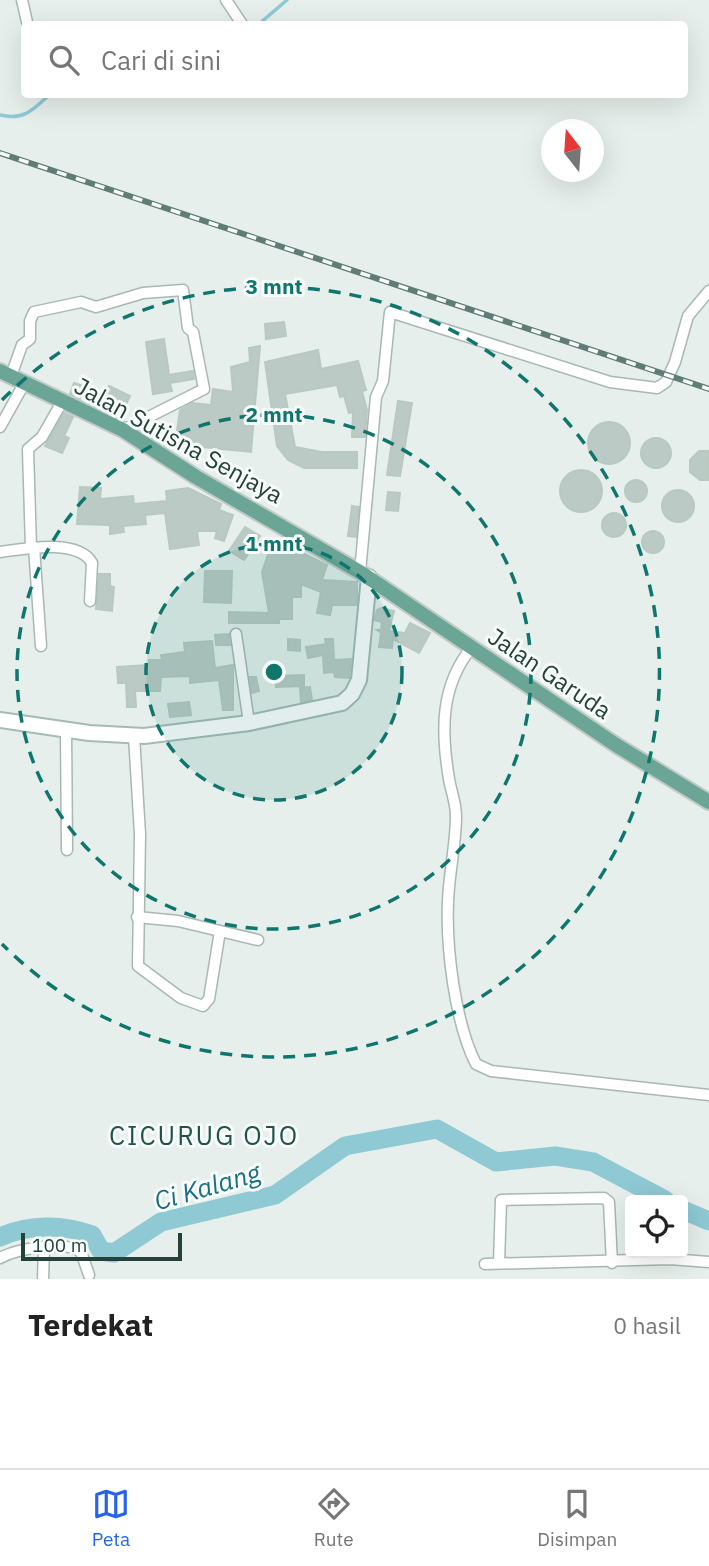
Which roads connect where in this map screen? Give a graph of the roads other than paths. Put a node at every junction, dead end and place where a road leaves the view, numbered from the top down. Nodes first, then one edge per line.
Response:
1 (22, 0) edge
2 (226, 0) edge
3 (27, 21) edge
4 (240, 21) edge
5 (709, 291) edge
6 (12, 376) edge
7 (64, 400) junction
8 (0, 427) edge
9 (123, 430) junction
10 (32, 547) junction
11 (0, 552) edge
12 (364, 574) junction
13 (90, 601) dead end
14 (236, 634) dead end
15 (41, 646) dead end
16 (472, 647) junction
17 (0, 720) edge
18 (249, 723) junction
19 (66, 730) junction
20 (134, 736) junction
21 (709, 802) edge
22 (67, 850) dead end
23 (137, 918) junction
24 (220, 932) junction
25 (258, 940) dead end
26 (709, 1095) edge
27 (44, 1249) junction
28 (0, 1258) edge
29 (653, 1258) edge
30 (682, 1258) edge
31 (709, 1262) edge
32 (499, 1263) junction
33 (612, 1263) junction
34 (485, 1264) dead end
35 (89, 1275) dead end
36 (43, 1279) edge

1 - 3 street
2 - 4 street
5 - 12 street
6 - 7 main road, Jalan Sutisna Senjaya
6 - 8 street
6 - 9 street
7 - 9 main road, Jalan Sutisna Senjaya
7 - 10 street
9 - 12 main road, Jalan Sutisna Senjaya
10 - 11 street
10 - 13 street
10 - 15 street
12 - 16 main road, Jalan Garuda
12 - 18 main road
14 - 18 street
16 - 21 main road, Jalan Garuda
16 - 26 street
17 - 19 main road
18 - 20 main road
19 - 20 main road
19 - 22 street
20 - 23 street
23 - 24 street
23 - 24 street
24 - 25 street
27 - 28 street
27 - 35 street
27 - 36 street
29 - 33 street
30 - 31 street
32 - 33 street
32 - 33 street
32 - 34 street

